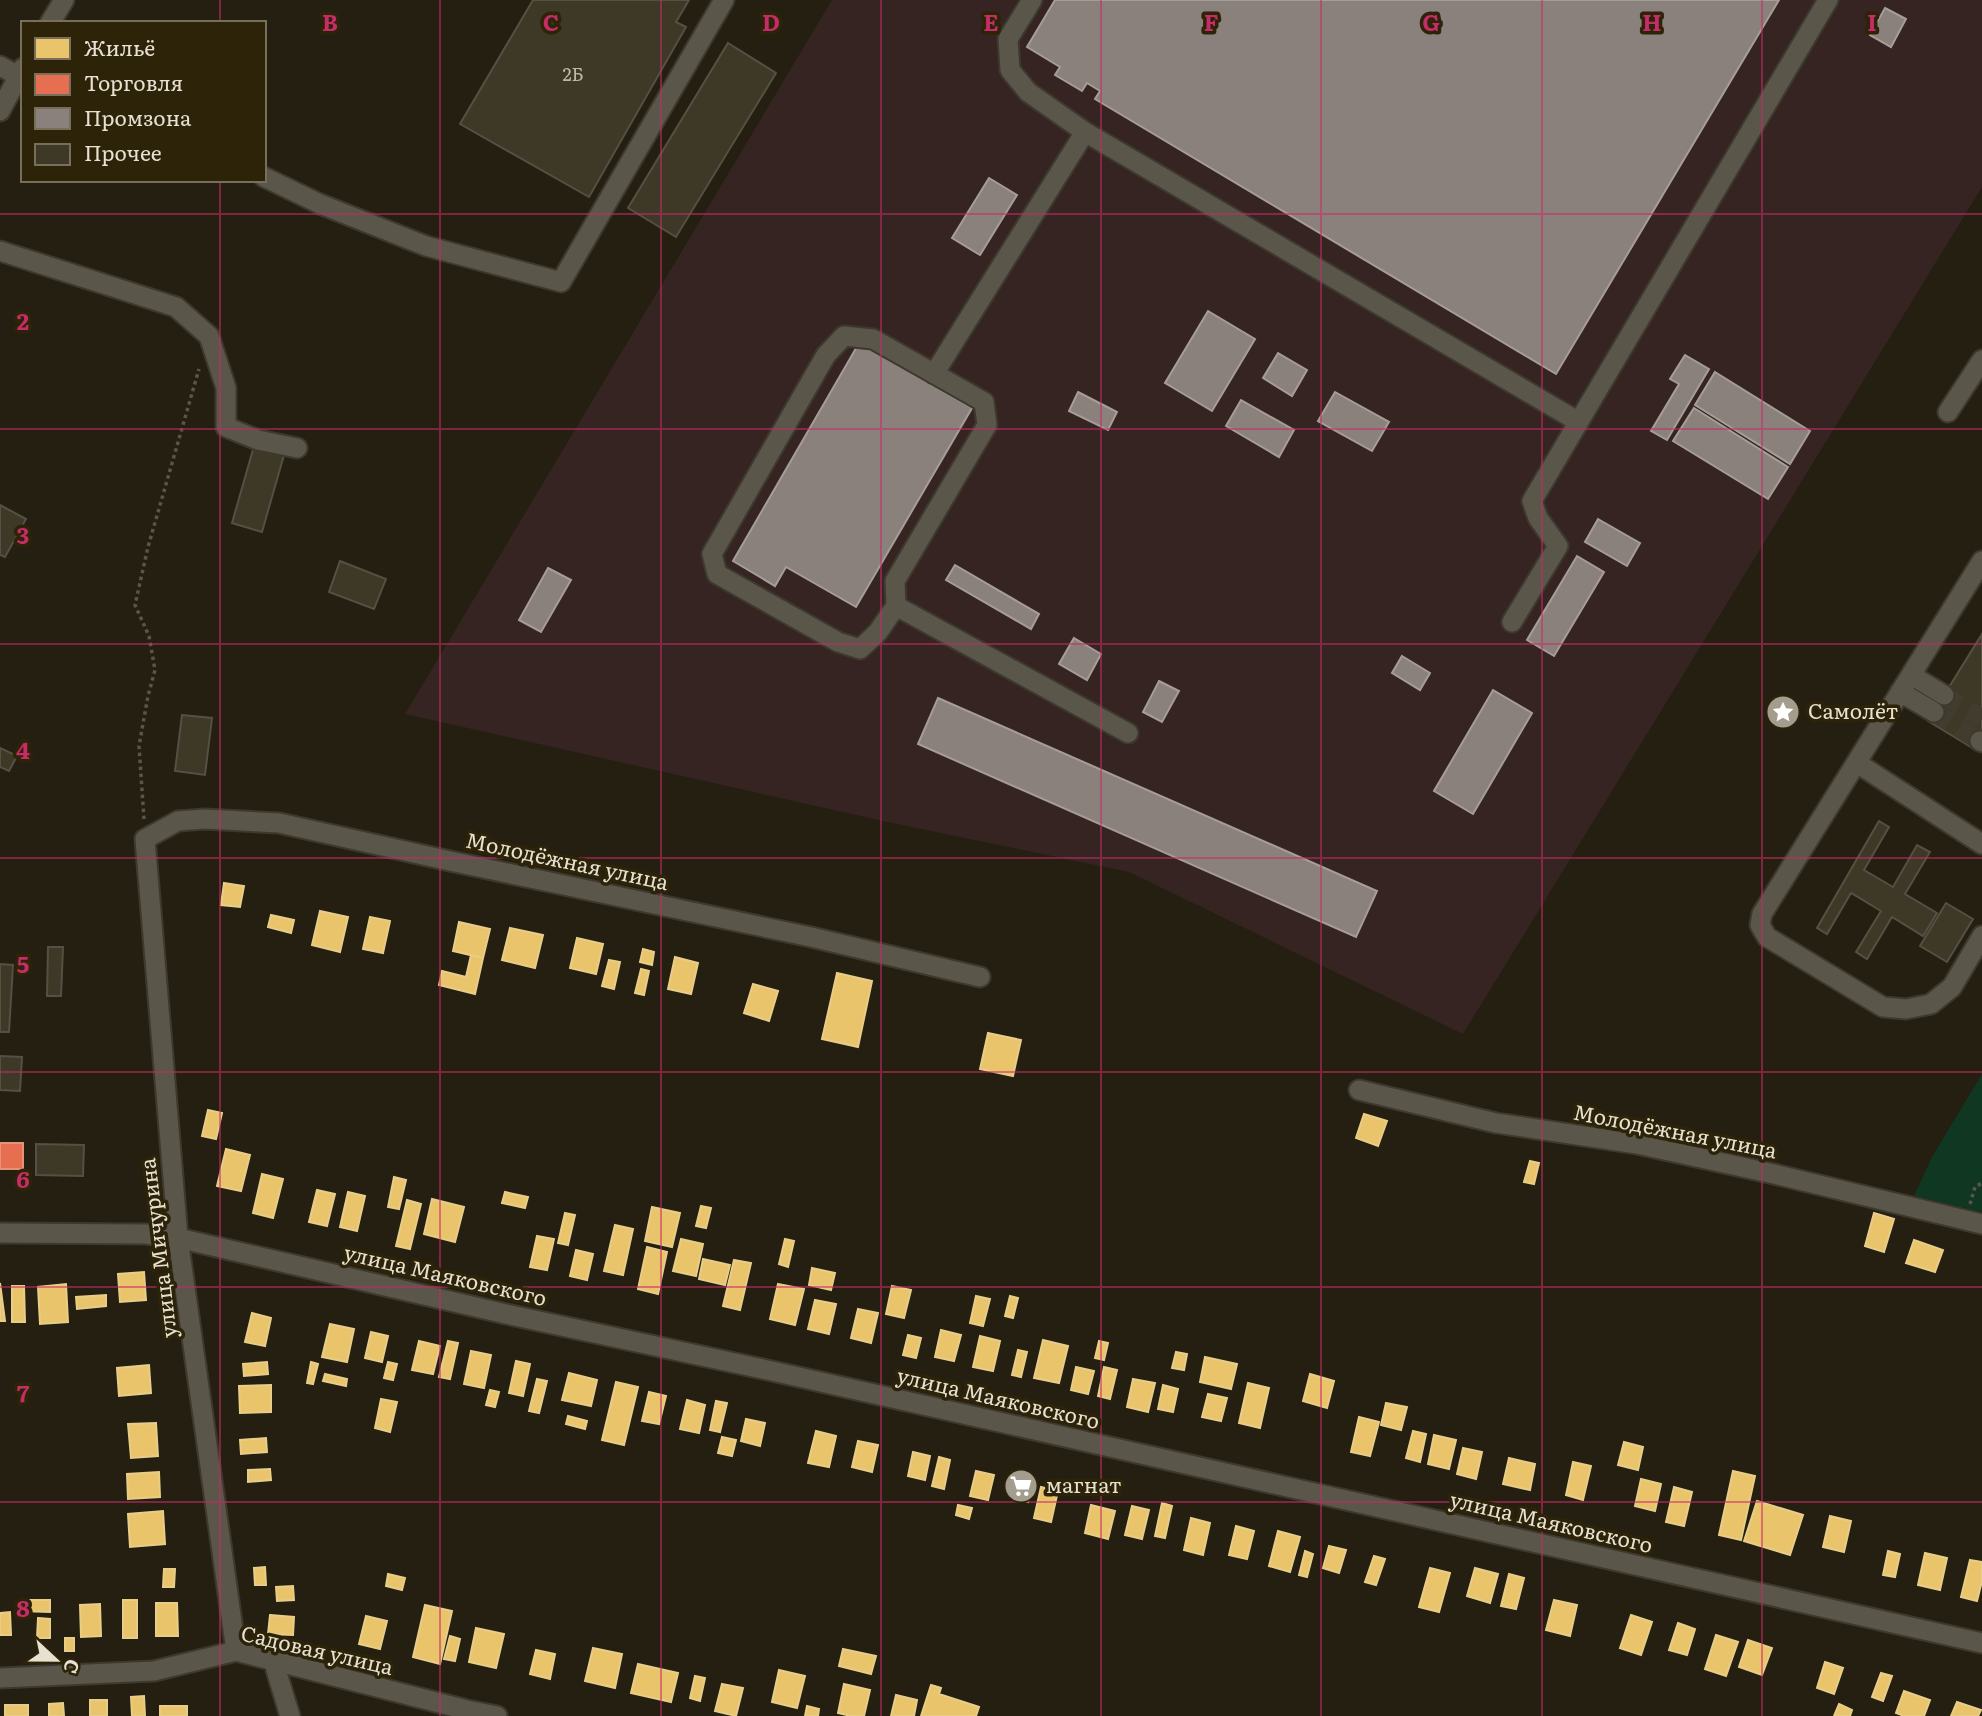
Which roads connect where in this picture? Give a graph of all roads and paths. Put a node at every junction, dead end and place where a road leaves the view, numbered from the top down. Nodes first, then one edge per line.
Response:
1 (64, 0) edge
2 (724, 0) edge
3 (1032, 0) edge
4 (1828, 0) edge
5 (51, 21) edge
6 (0, 66) edge
7 (21, 72) edge
8 (0, 111) edge
9 (1086, 132) junction
10 (266, 178) edge
11 (0, 251) edge
12 (209, 336) junction
13 (1982, 360) edge
14 (934, 374) junction
15 (1948, 412) dead end
16 (1579, 422) junction
17 (297, 448) dead end
18 (1982, 561) edge
19 (896, 606) junction
20 (1512, 622) dead end
21 (1905, 683) junction
22 (1939, 704) tunnel mouth
23 (1128, 733) dead end
24 (1857, 764) junction
25 (145, 839) junction
26 (1982, 844) edge
27 (1982, 936) edge
28 (980, 977) dead end
29 (1359, 1090) dead end
30 (1982, 1183) edge
31 (1974, 1222) edge
32 (0, 1233) edge
33 (178, 1238) junction
34 (1982, 1643) edge
35 (236, 1651) junction
36 (274, 1660) junction
37 (0, 1678) edge
38 (290, 1716) edge
39 (497, 1716) edge

1 - 5 street
2 - 10 street
3 - 9 street
4 - 16 street
6 - 7 street
7 - 8 street
9 - 14 street
9 - 16 street
11 - 12 street
12 - 17 street
12 - 25 path
13 - 15 street
14 - 19 street
14 - 19 street
16 - 20 street
18 - 21 street
19 - 23 street
21 - 22 street
21 - 24 street
24 - 26 street
24 - 27 street
25 - 28 street, Молодёжная улица
25 - 33 street, улица Мичурина
29 - 31 street, Молодёжная улица
30 - 31 path
32 - 33 street, улица Маяковского
33 - 34 street, улица Маяковского
33 - 35 street, улица Мичурина
35 - 36 street, Садовая улица
35 - 37 street, Садовая улица
36 - 38 street
36 - 39 street, Садовая улица

